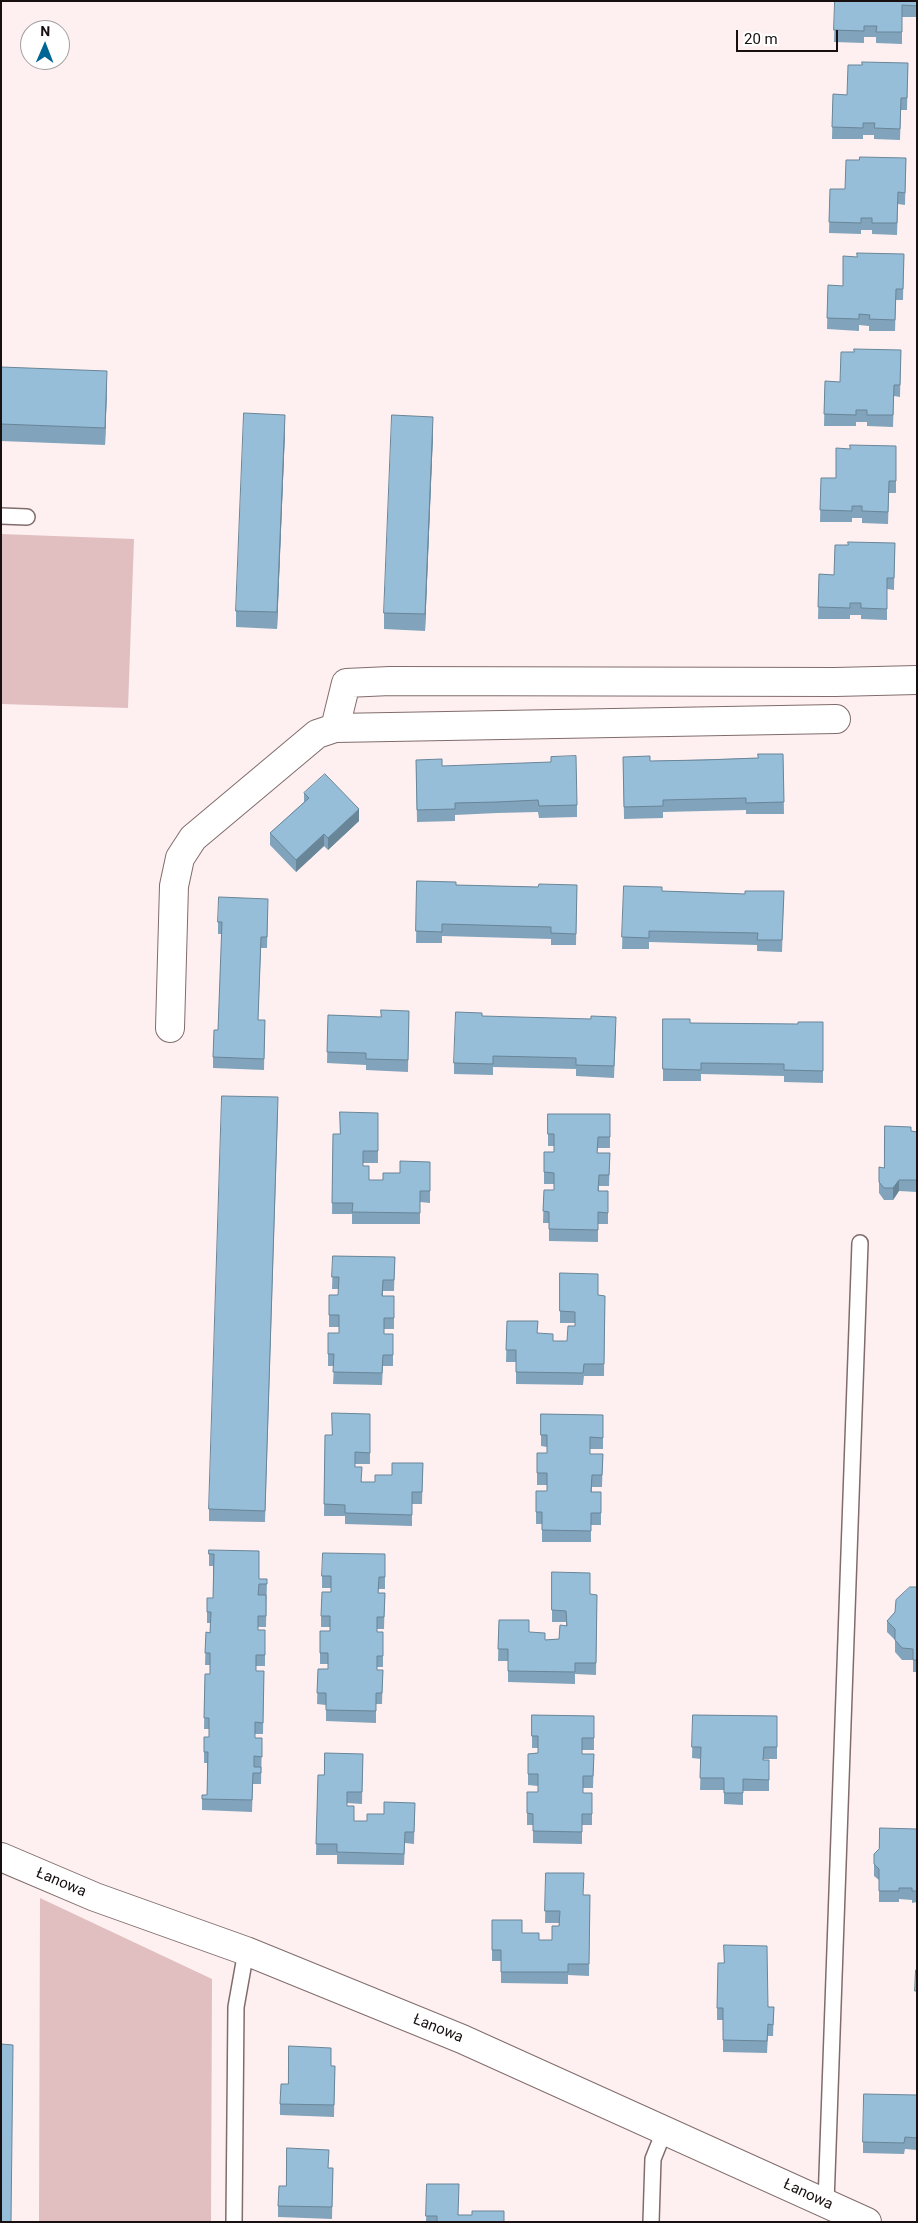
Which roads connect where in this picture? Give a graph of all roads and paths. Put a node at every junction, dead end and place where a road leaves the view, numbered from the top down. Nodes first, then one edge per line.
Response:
1 (1, 516) edge
2 (27, 517) dead end
3 (917, 680) edge
4 (836, 719) dead end
5 (334, 728) junction
6 (170, 1028) dead end
7 (860, 1243) dead end
8 (1, 1857) edge
9 (246, 1951) junction
10 (664, 2129) junction
11 (826, 2203) junction
12 (234, 2222) edge
13 (652, 2222) edge
14 (867, 2222) edge

1 - 2 lane
3 - 5 street
4 - 5 street
5 - 6 street
7 - 11 lane
8 - 9 street, Łanowa
9 - 10 street, Łanowa
9 - 12 lane
10 - 11 street, Łanowa
10 - 13 lane
11 - 14 street, Łanowa

